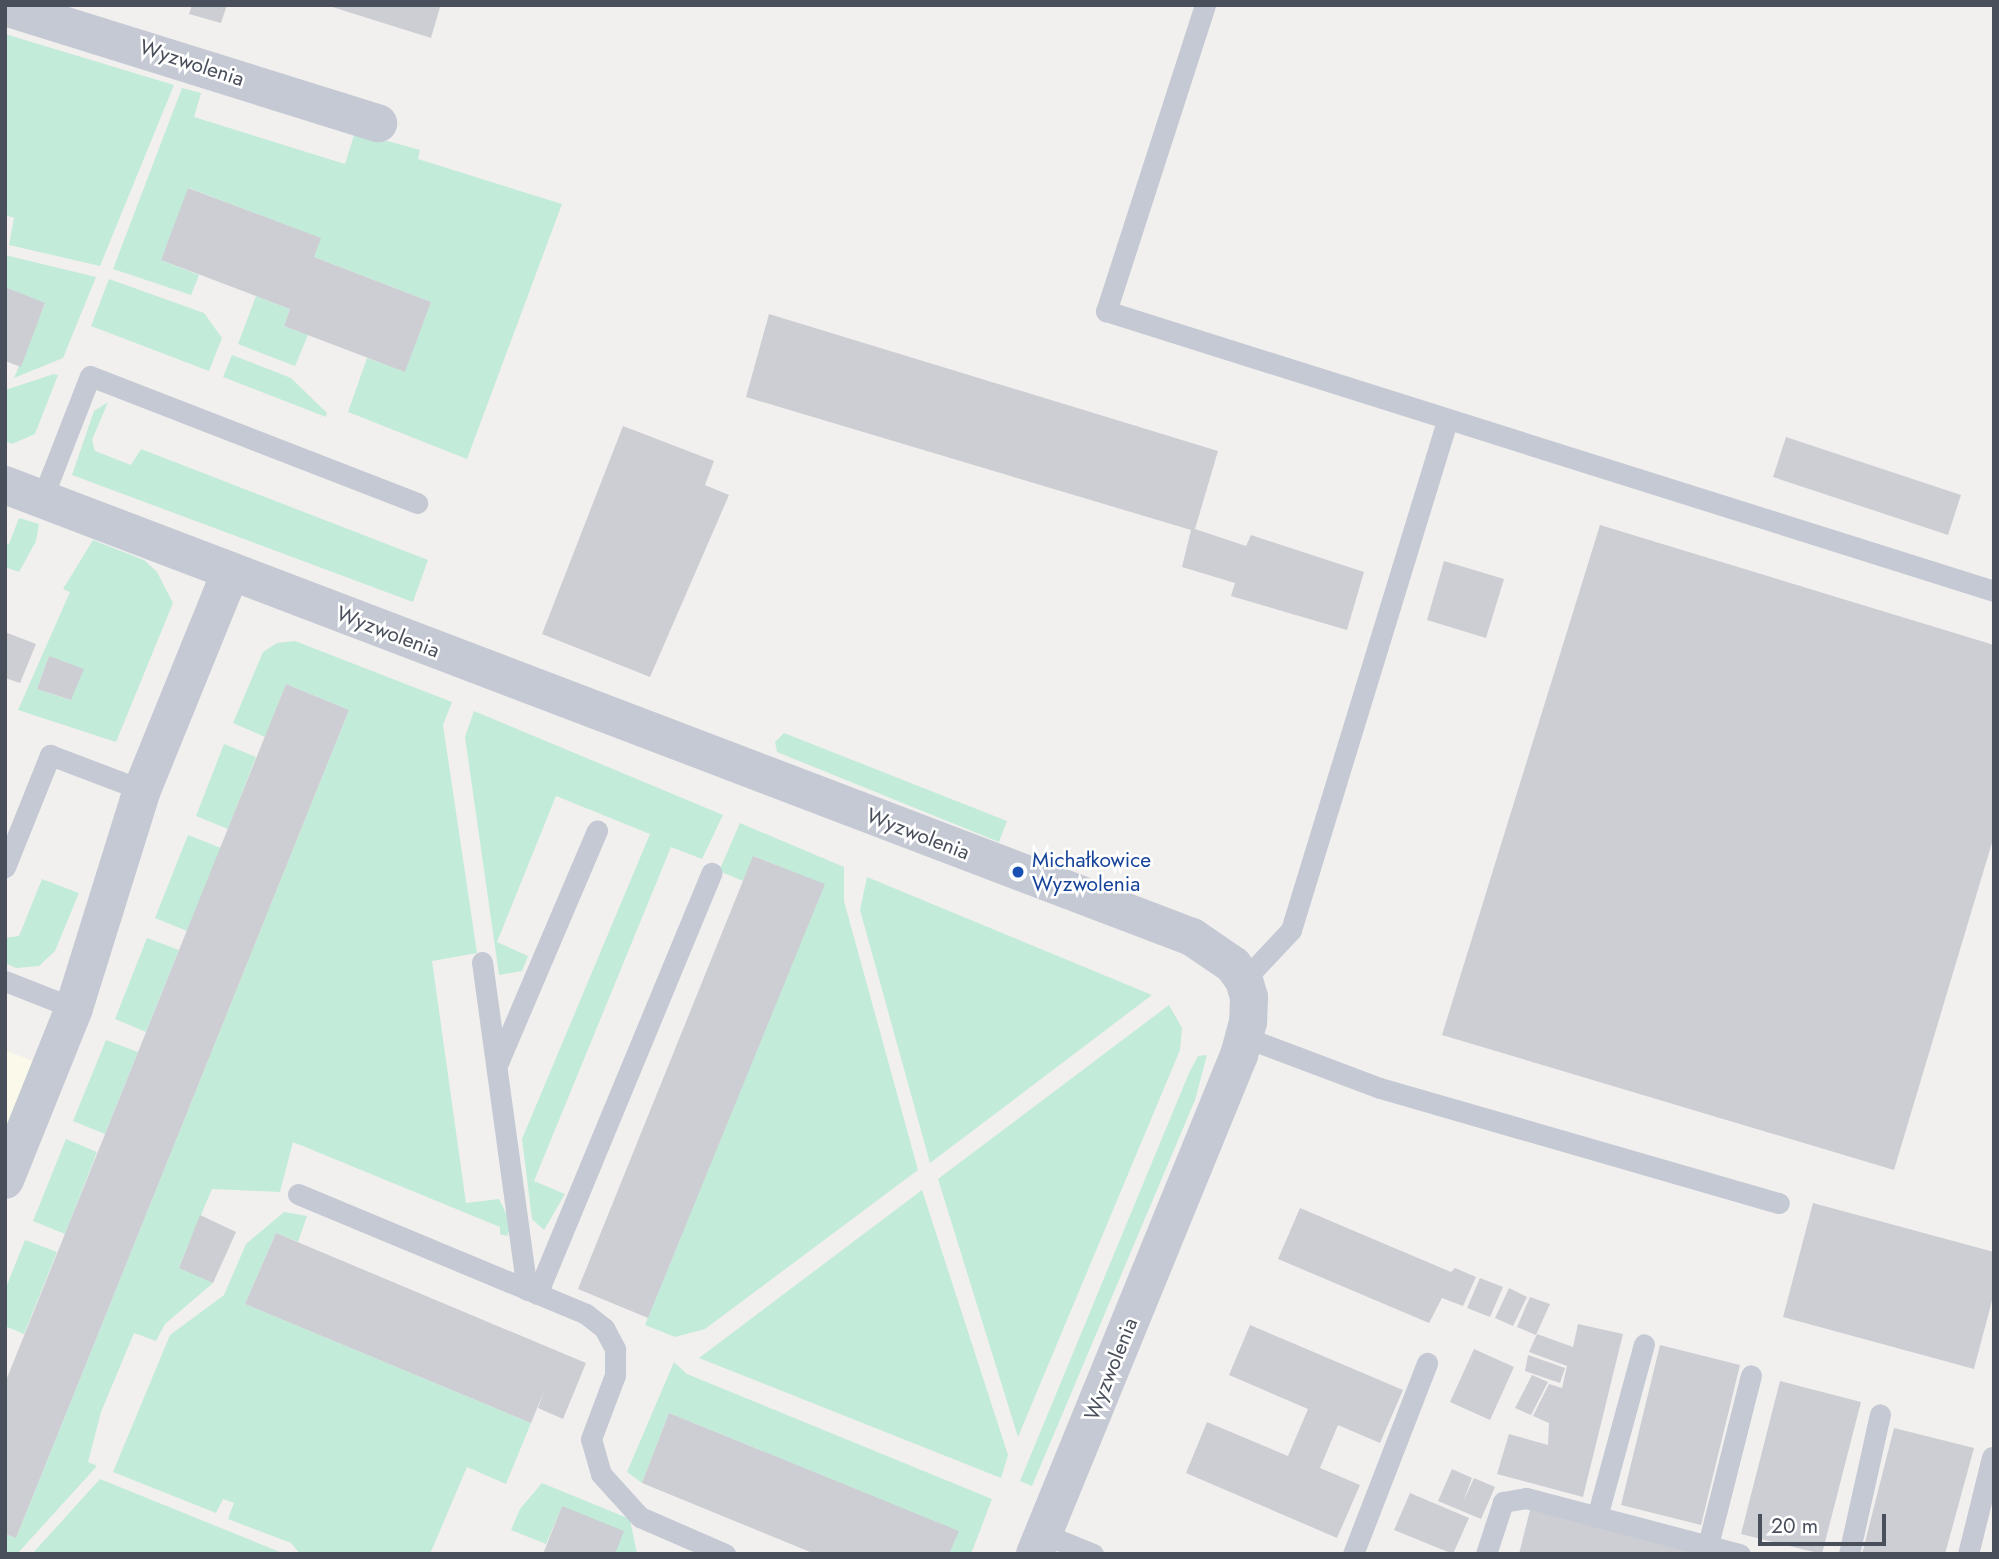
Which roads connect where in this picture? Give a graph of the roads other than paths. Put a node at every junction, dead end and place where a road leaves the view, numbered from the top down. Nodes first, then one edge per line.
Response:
1 (1205, 5) edge
2 (5, 6) edge
3 (378, 123) dead end
4 (1447, 421) junction
5 (5, 485) edge
6 (42, 499) junction
7 (417, 503) dead end
8 (231, 571) junction
9 (1994, 590) edge
10 (142, 790) junction
11 (597, 830) dead end
12 (5, 867) edge
13 (711, 873) dead end
14 (482, 962) dead end
15 (1244, 980) junction
16 (5, 981) edge
17 (74, 1008) junction
18 (1244, 1037) junction
19 (496, 1067) junction
20 (5, 1180) edge
21 (298, 1194) dead end
22 (1779, 1203) dead end
23 (532, 1292) junction
24 (1644, 1344) dead end
25 (1427, 1363) dead end
26 (1751, 1375) dead end
27 (1880, 1414) dead end
28 (1992, 1457) edge
29 (1597, 1517) junction
30 (1040, 1544) edge
31 (1708, 1545) junction
32 (725, 1554) edge
33 (1093, 1554) edge
34 (1353, 1554) edge
35 (1486, 1554) edge
36 (1740, 1554) edge
37 (1849, 1554) edge
38 (1968, 1554) edge

1 - 4 lane
2 - 3 street, Wyzwolenia
4 - 9 lane
4 - 15 lane
5 - 6 street, Wyzwolenia
6 - 7 lane
6 - 8 street, Wyzwolenia
8 - 10 street
8 - 15 street, Wyzwolenia
10 - 12 lane
10 - 17 street
11 - 19 lane
13 - 23 lane
14 - 19 lane
15 - 18 street, Wyzwolenia
16 - 17 lane
17 - 20 street
18 - 22 lane
18 - 30 street, Wyzwolenia
19 - 23 lane
21 - 23 lane
23 - 32 lane
24 - 29 lane
25 - 34 lane
26 - 31 lane
27 - 37 lane
28 - 38 lane
29 - 31 lane
29 - 35 lane
30 - 33 lane
31 - 36 lane

